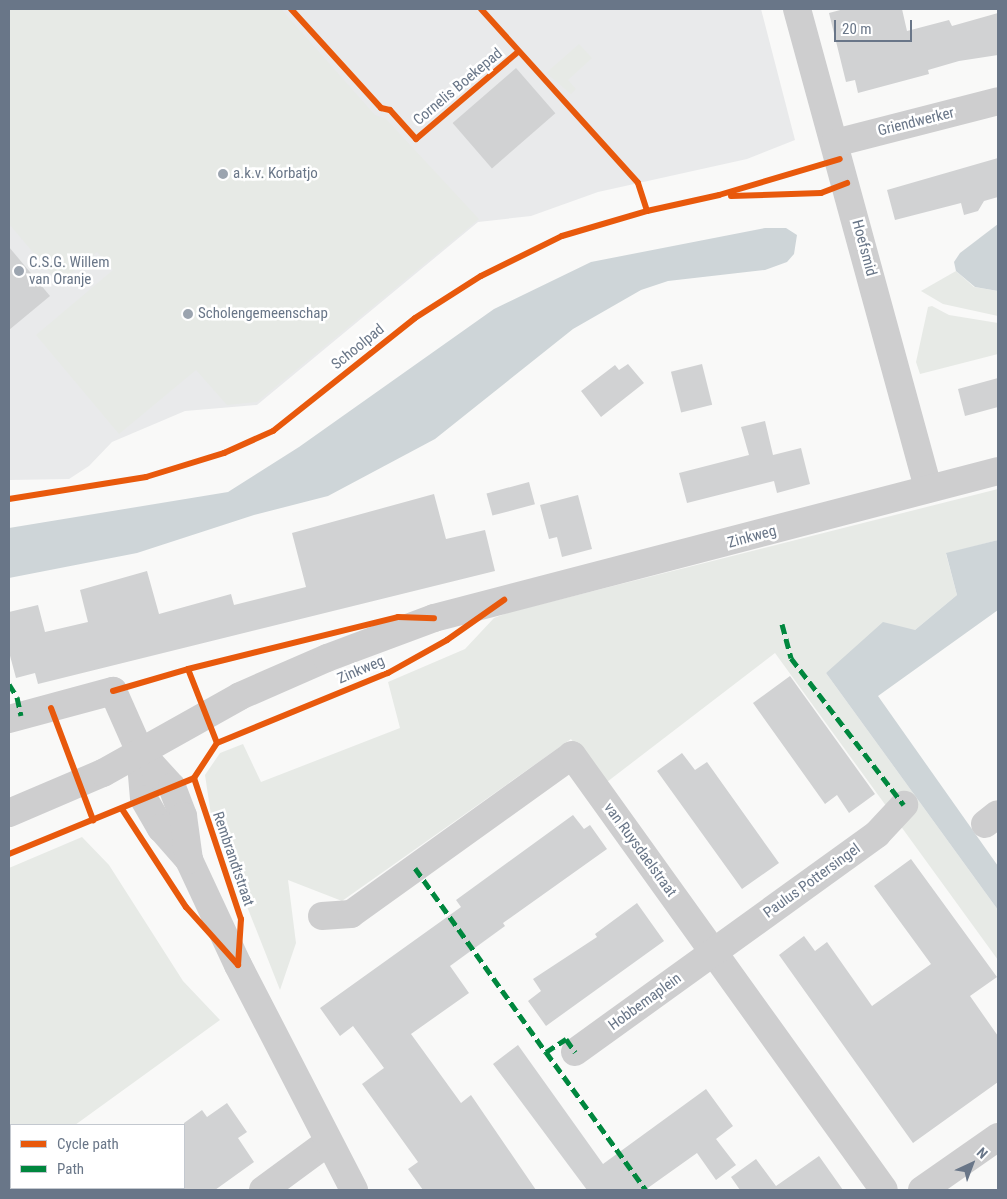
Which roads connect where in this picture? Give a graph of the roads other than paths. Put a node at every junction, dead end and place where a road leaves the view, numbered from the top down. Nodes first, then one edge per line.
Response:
1 (797, 9) edge
2 (998, 101) edge
3 (835, 143) junction
4 (998, 470) edge
5 (928, 488) junction
6 (9, 719) edge
7 (140, 752) junction
8 (904, 804) dead end
9 (9, 813) edge
10 (322, 916) dead end
11 (714, 951) junction
12 (575, 1052) dead end
13 (998, 1138) edge
14 (328, 1142) junction
15 (263, 1190) edge
16 (354, 1190) edge
17 (884, 1190) edge
18 (922, 1190) edge

1 - 3 street, Hoefsmid
2 - 3 street, Griendwerker
3 - 5 street, Hoefsmid
4 - 5 street, Zinkweg
5 - 7 street, Zinkweg
6 - 7 street
7 - 9 street, Zinkweg
7 - 14 street
8 - 11 street, Paulus Pottersingel
10 - 11 street, van Ruysdaelstraat
11 - 12 street, Hobbemaplein
11 - 17 street, van Ruysdaelstraat
13 - 18 street
14 - 15 street
14 - 16 street

